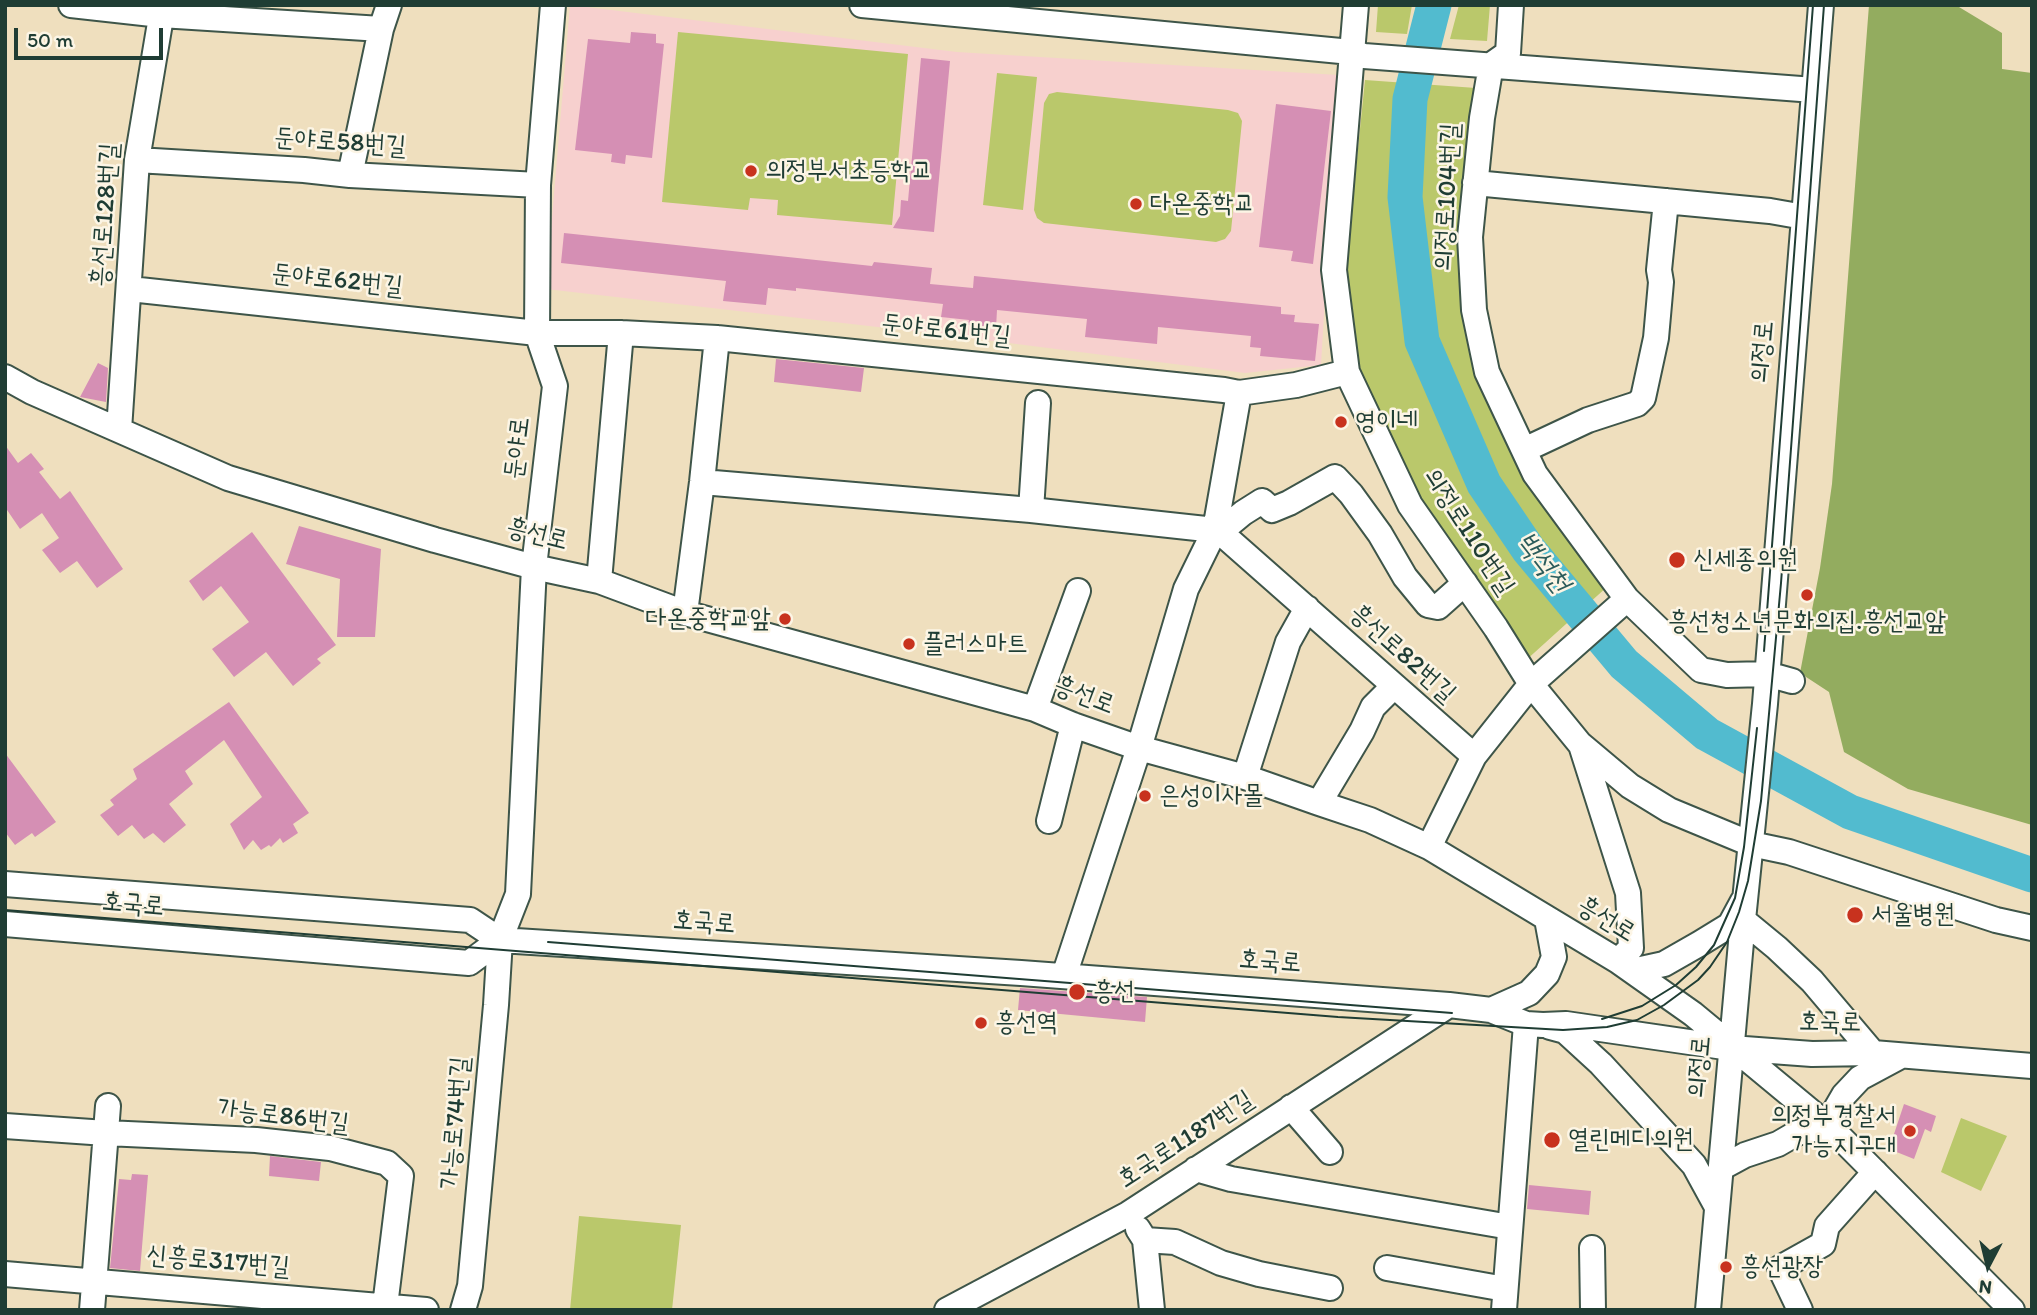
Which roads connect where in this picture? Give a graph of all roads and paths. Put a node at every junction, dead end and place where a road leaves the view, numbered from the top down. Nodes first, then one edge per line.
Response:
1 (71, 5) edge
2 (389, 5) edge
3 (553, 5) edge
4 (862, 5) edge
5 (1356, 5) edge
6 (1511, 5) edge
7 (1821, 5) edge
8 (162, 10) edge
9 (952, 10) edge
10 (381, 30) junction
11 (1358, 54) junction
12 (1488, 65) junction
13 (1814, 90) junction
14 (137, 160) junction
15 (350, 175) junction
16 (1475, 183) junction
17 (538, 185) junction
18 (1666, 201) junction
19 (1804, 217) junction
20 (130, 289) junction
21 (537, 333) junction
22 (621, 333) junction
23 (717, 338) junction
24 (1347, 372) junction
25 (5, 377) edge
26 (1239, 393) junction
27 (1038, 403) dead end
28 (119, 430) junction
29 (1524, 450) junction
30 (702, 482) junction
31 (1031, 510) junction
32 (1218, 531) junction
33 (534, 567) junction
34 (599, 581) junction
35 (1465, 583) junction
36 (1078, 591) dead end
37 (1627, 599) junction
38 (1307, 608) junction
39 (685, 613) junction
40 (1767, 674) junction
41 (1791, 681) dead end
42 (1531, 684) junction
43 (1395, 688) junction
44 (1035, 709) junction
45 (1073, 725) junction
46 (1580, 744) junction
47 (1139, 748) junction
48 (1474, 756) junction
49 (1245, 777) junction
50 (1319, 803) junction
51 (1049, 821) dead end
52 (1752, 837) junction
53 (1429, 847) junction
54 (5, 884) edge
55 (1744, 909) junction
56 (1547, 919) junction
57 (5, 924) edge
58 (2032, 928) edge
59 (500, 940) junction
60 (1625, 966) junction
61 (1064, 976) junction
62 (1449, 1005) junction
63 (1491, 1010) junction
64 (1534, 1025) junction
65 (1731, 1048) junction
66 (1873, 1053) junction
67 (1902, 1055) junction
68 (2032, 1066) edge
69 (108, 1107) dead end
70 (1291, 1107) junction
71 (5, 1126) edge
72 (1833, 1130) junction
73 (106, 1133) junction
74 (1331, 1152) dead end
75 (1721, 1168) junction
76 (1196, 1169) junction
77 (1875, 1172) junction
78 (1717, 1207) junction
79 (1128, 1214) junction
80 (1510, 1227) junction
81 (1146, 1240) junction
82 (1592, 1248) dead end
83 (1387, 1268) dead end
84 (5, 1274) edge
85 (94, 1281) junction
86 (1330, 1288) dead end
87 (1505, 1300) edge
88 (385, 1306) junction
89 (92, 1310) edge
90 (426, 1310) edge
91 (463, 1310) edge
92 (947, 1310) edge
93 (1153, 1310) edge
94 (1593, 1310) edge
95 (1708, 1310) edge
96 (1800, 1310) edge
97 (2012, 1310) edge

1 - 8 street
2 - 10 street
3 - 17 street, 둔야로
4 - 9 street
5 - 11 street, 의정로110번길
6 - 12 street
7 - 13 street, 의정로
8 - 10 street
8 - 14 street, 흥선로128번길
9 - 11 street
10 - 15 street
11 - 12 street
11 - 24 street, 의정로110번길
12 - 13 street
12 - 16 street, 의정로104번길
13 - 19 street, 의정로
14 - 15 street, 둔야로58번길
14 - 20 street, 흥선로128번길
15 - 17 street, 둔야로58번길
16 - 18 street
16 - 29 street, 의정로104번길
17 - 21 street, 둔야로
18 - 19 street
18 - 29 street
19 - 40 street, 의정로
20 - 21 street, 둔야로62번길
20 - 28 street, 흥선로128번길
21 - 22 street, 둔야로61번길
21 - 33 street, 둔야로
22 - 23 street, 둔야로61번길
22 - 34 street
23 - 26 street, 둔야로61번길
23 - 30 street
24 - 26 street, 둔야로61번길
24 - 35 street, 의정로110번길
25 - 28 street, 흥선로
26 - 32 street
27 - 31 street
28 - 33 street, 흥선로
29 - 37 street, 의정로104번길
30 - 31 street
30 - 39 street
31 - 32 street
32 - 35 street
32 - 38 street, 흥선로82번길
32 - 47 street
33 - 34 street, 흥선로
33 - 59 street, 둔야로
34 - 39 street, 흥선로
35 - 42 street, 의정로110번길
36 - 44 street
37 - 40 street, 의정로104번길
37 - 42 street
38 - 43 street, 흥선로82번길
38 - 49 street
39 - 44 street, 흥선로
40 - 41 street, 의정로104번길
40 - 52 street, 의정로
42 - 46 street, 의정로110번길
42 - 48 street
43 - 48 street, 흥선로82번길
43 - 50 street
44 - 45 street, 흥선로
45 - 47 street, 흥선로
45 - 51 street
46 - 52 street, 의정로110번길
46 - 60 street
47 - 49 street, 흥선로
47 - 61 street
48 - 53 street
49 - 50 street, 흥선로
50 - 53 street, 흥선로
52 - 55 street, 의정로
52 - 58 street, 의정로110번길
53 - 56 street, 흥선로
54 - 59 street, 호국로
55 - 60 street
55 - 65 street, 의정로
55 - 66 street
56 - 60 street, 흥선로
56 - 63 street
57 - 59 street, 호국로
59 - 61 street, 호국로
59 - 91 street, 가능로74번길
60 - 65 street, 흥선로
61 - 62 street, 호국로
62 - 63 street, 호국로
62 - 70 street, 호국로1187번길
63 - 64 street, 호국로
64 - 65 street, 호국로
64 - 78 street
64 - 80 street
65 - 66 street, 호국로
65 - 72 street, 흥선로
65 - 75 street, 의정로
66 - 67 street, 호국로
67 - 68 street, 호국로
67 - 72 street
69 - 73 street
70 - 74 street
70 - 76 street, 호국로1187번길
71 - 73 street, 가능로86번길
72 - 75 street
72 - 77 street, 흥선로
73 - 85 street
73 - 88 street, 가능로86번길
75 - 78 street, 의정로
76 - 79 street, 호국로1187번길
76 - 80 street
77 - 96 street
77 - 97 street, 흥선로
78 - 95 street, 의정로
79 - 81 street
79 - 92 street, 호국로1187번길
80 - 87 street
81 - 86 street
81 - 93 street
82 - 94 street
83 - 87 street
84 - 85 street, 신흥로317번길
85 - 88 street, 신흥로317번길
85 - 89 street
88 - 90 street, 신흥로317번길

